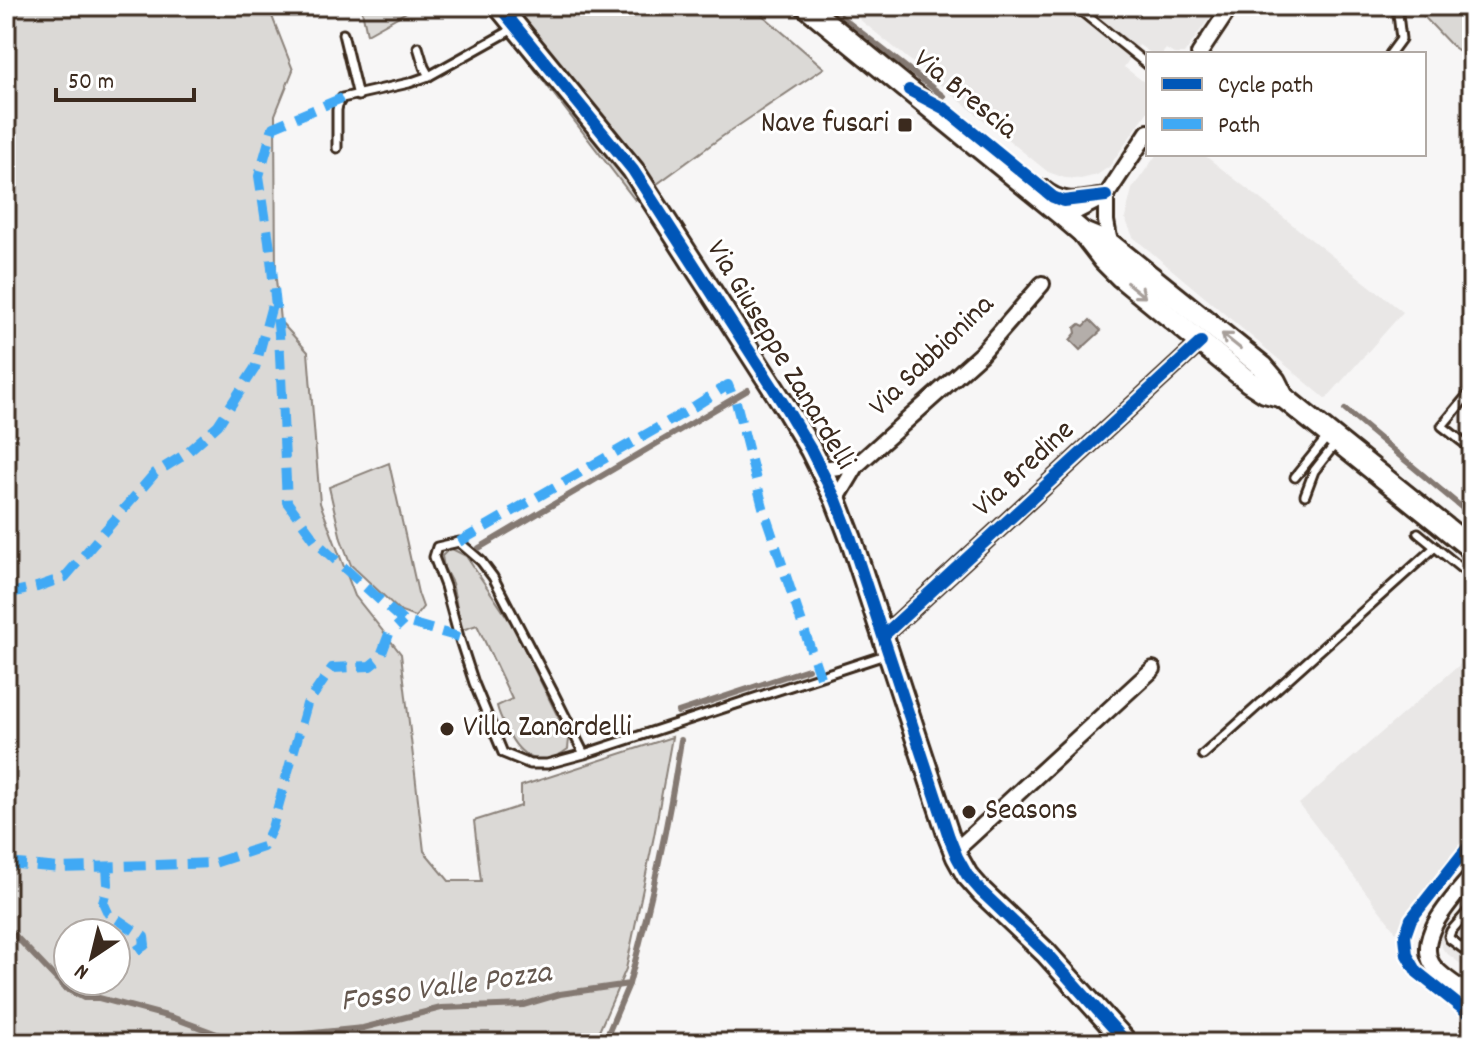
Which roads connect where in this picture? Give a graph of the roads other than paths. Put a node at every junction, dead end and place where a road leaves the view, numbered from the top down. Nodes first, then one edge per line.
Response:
1 (499, 6) edge
2 (806, 6) edge
3 (1075, 6) edge
4 (1231, 6) edge
5 (1393, 6) edge
6 (517, 27) junction
7 (343, 34) dead end
8 (418, 47) dead end
9 (1200, 52) edge
10 (1391, 52) edge
11 (1146, 63) edge
12 (429, 76) junction
13 (909, 90) junction
14 (358, 96) junction
15 (1146, 135) edge
16 (337, 148) dead end
17 (1106, 196) junction
18 (1062, 215) junction
19 (1083, 233) junction
20 (1110, 244) junction
21 (1042, 284) dead end
22 (1201, 342) junction
23 (1472, 390) edge
24 (1283, 397) junction
25 (1334, 438) junction
26 (1472, 449) edge
27 (857, 465) junction
28 (821, 469) junction
29 (1295, 477) dead end
30 (1305, 495) dead end
31 (836, 500) junction
32 (1418, 533) dead end
33 (1435, 547) junction
34 (1472, 549) edge
35 (1472, 577) edge
36 (887, 644) junction
37 (1153, 669) dead end
38 (584, 754) junction
39 (1203, 755) dead end
40 (955, 851) junction
41 (1472, 875) edge
42 (1472, 907) edge
43 (1469, 953) dead end
44 (1472, 996) edge
45 (1127, 1043) edge

1 - 6 street, Via Giuseppe Zanardelli
2 - 13 street, Via Brescia
3 - 11 lane
4 - 9 street
5 - 10 lane
6 - 12 lane
6 - 28 street, Via Giuseppe Zanardelli
7 - 14 lane
8 - 12 lane
12 - 14 lane
13 - 17 street
13 - 18 street, Via Brescia
14 - 16 lane
15 - 17 street
17 - 18 street
17 - 20 street
18 - 19 street, Via Brescia
19 - 20 street, Via Brescia
19 -> 22 street, Via Brescia
24 -> 20 street, Via Brescia
21 - 27 street, Via Sabbionina
22 - 24 street, Via Brescia
22 - 36 street, Via Bredine
23 - 26 lane
24 - 25 street, Via Brescia
25 - 29 lane
25 - 30 lane
25 - 34 street, Via Brescia
27 - 28 street
27 - 31 street, Via Sabbionina
28 - 31 street, Via Giuseppe Zanardelli
31 - 36 street, Via Giuseppe Zanardelli
32 - 33 lane
33 - 35 lane
33 - 39 lane
36 - 38 lane
36 - 40 street, Via Giuseppe Zanardelli
37 - 40 street
38 - 38 lane
40 - 45 street, Via Giuseppe Zanardelli
41 - 44 street
42 - 43 lane

